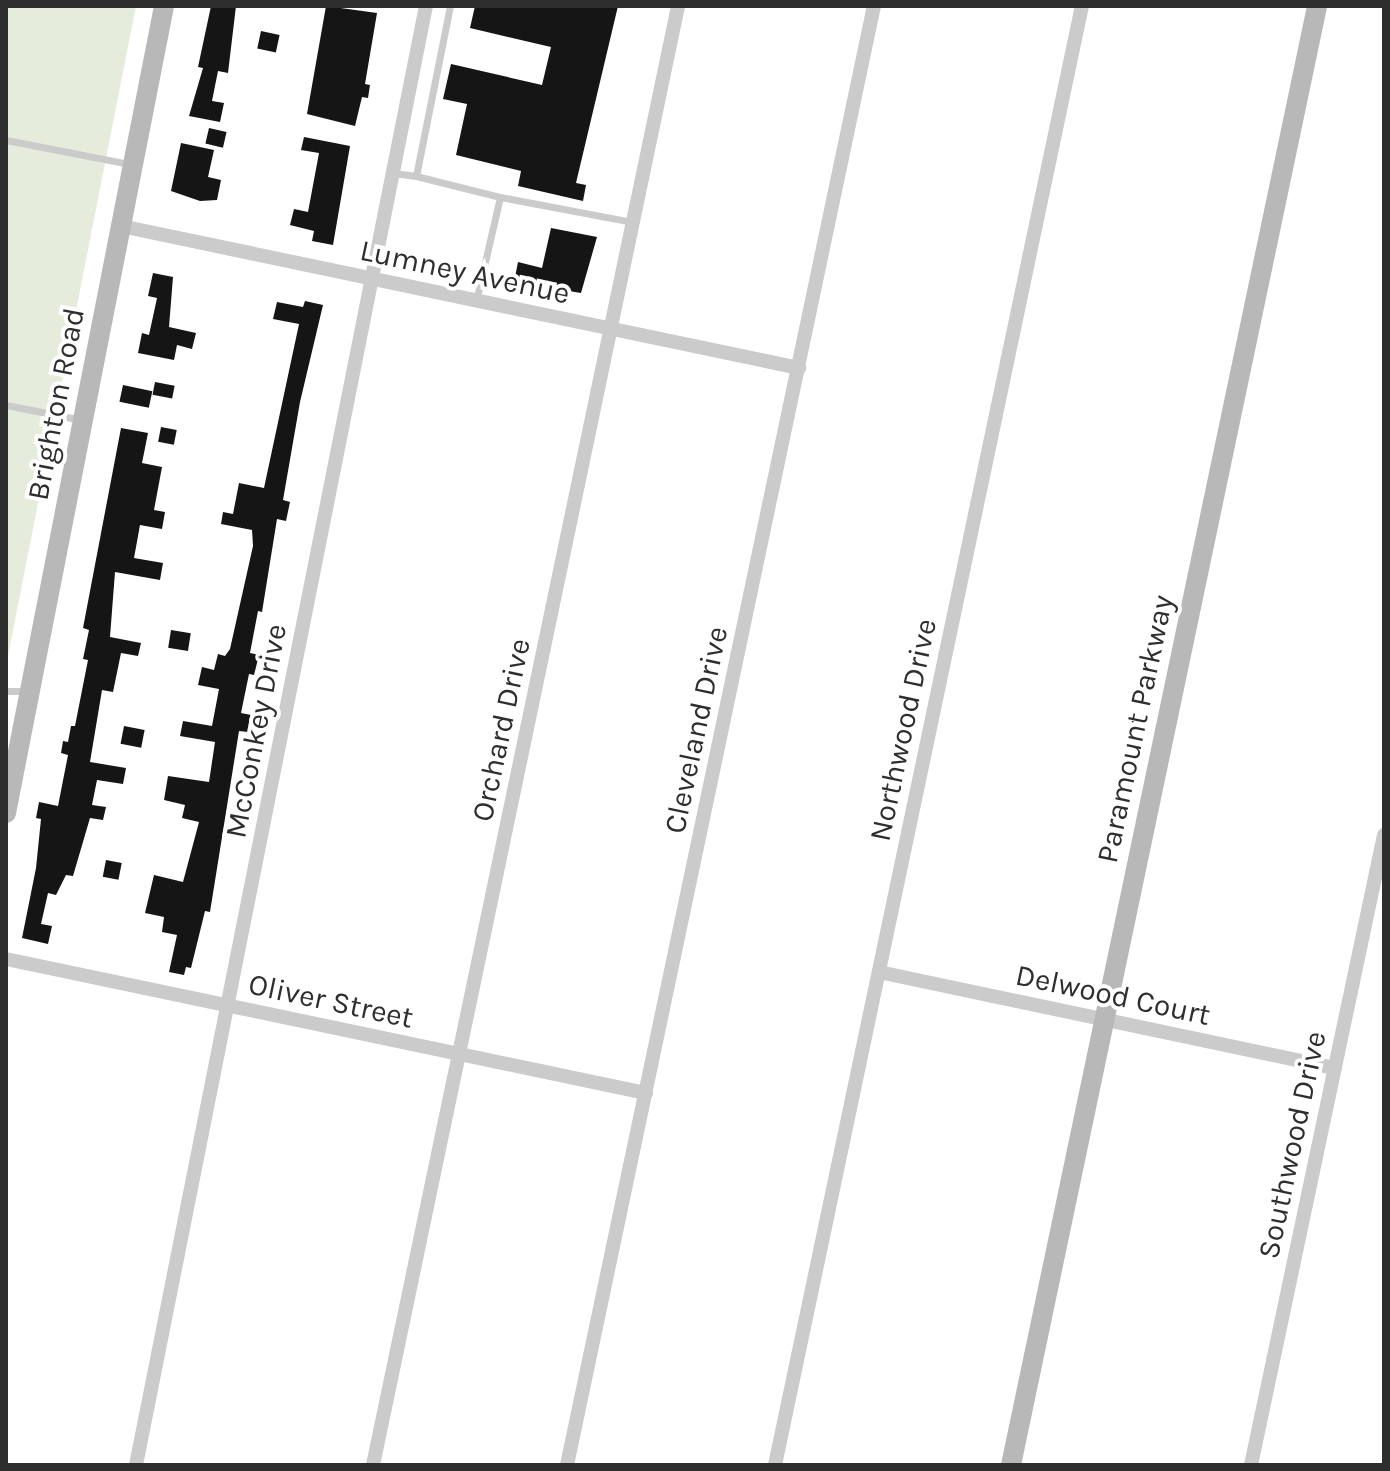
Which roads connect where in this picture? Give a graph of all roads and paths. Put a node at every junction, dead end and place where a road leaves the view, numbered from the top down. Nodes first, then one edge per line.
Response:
1 (164, 6) edge
2 (426, 6) edge
3 (450, 6) edge
4 (678, 6) edge
5 (874, 6) edge
6 (1082, 6) edge
7 (1317, 6) edge
8 (6, 140) edge
9 (133, 165) junction
10 (394, 173) junction
11 (416, 176) junction
12 (500, 197) junction
13 (633, 222) junction
14 (121, 226) junction
15 (373, 279) junction
16 (476, 301) junction
17 (611, 329) junction
18 (799, 368) junction
19 (6, 405) edge
20 (83, 421) junction
21 (6, 691) edge
22 (30, 691) junction
23 (6, 813) edge
24 (1384, 835) edge
25 (6, 959) edge
26 (879, 972) junction
27 (228, 1005) junction
28 (1105, 1020) junction
29 (461, 1054) junction
30 (1335, 1068) junction
31 (646, 1093) junction
32 (136, 1465) edge
33 (373, 1465) edge
34 (567, 1465) edge
35 (775, 1465) edge
36 (1011, 1465) edge
37 (1251, 1465) edge

1 - 9 street, Brighton Road
2 - 10 street, McConkey Drive
3 - 11 lane
4 - 13 street, Orchard Drive
5 - 18 street, Cleveland Drive
6 - 26 street, Northwood Drive
7 - 28 street, Paramount Parkway
8 - 9 lane
9 - 14 street, Brighton Road
10 - 11 lane
10 - 15 street, McConkey Drive
11 - 12 lane
12 - 13 lane
12 - 16 lane
13 - 17 street, Orchard Drive
14 - 15 street, Lumney Avenue
14 - 20 street, Brighton Road
15 - 16 street, Lumney Avenue
15 - 27 street, McConkey Drive
16 - 17 street, Lumney Avenue
17 - 18 street, Lumney Avenue
17 - 29 street, Orchard Drive
18 - 31 street, Cleveland Drive
19 - 20 lane
20 - 22 street, Brighton Road
21 - 22 lane
22 - 23 street, Brighton Road
24 - 30 street, Southwood Drive
25 - 27 street, Oliver Street
26 - 28 street, Delwood Court
26 - 35 street, Northwood Drive
27 - 29 street, Oliver Street
27 - 32 street, McConkey Drive
28 - 30 street, Delwood Court
28 - 36 street, Paramount Parkway
29 - 31 street, Oliver Street
29 - 33 street, Orchard Drive
30 - 37 street, Southwood Drive
31 - 34 street, Cleveland Drive

